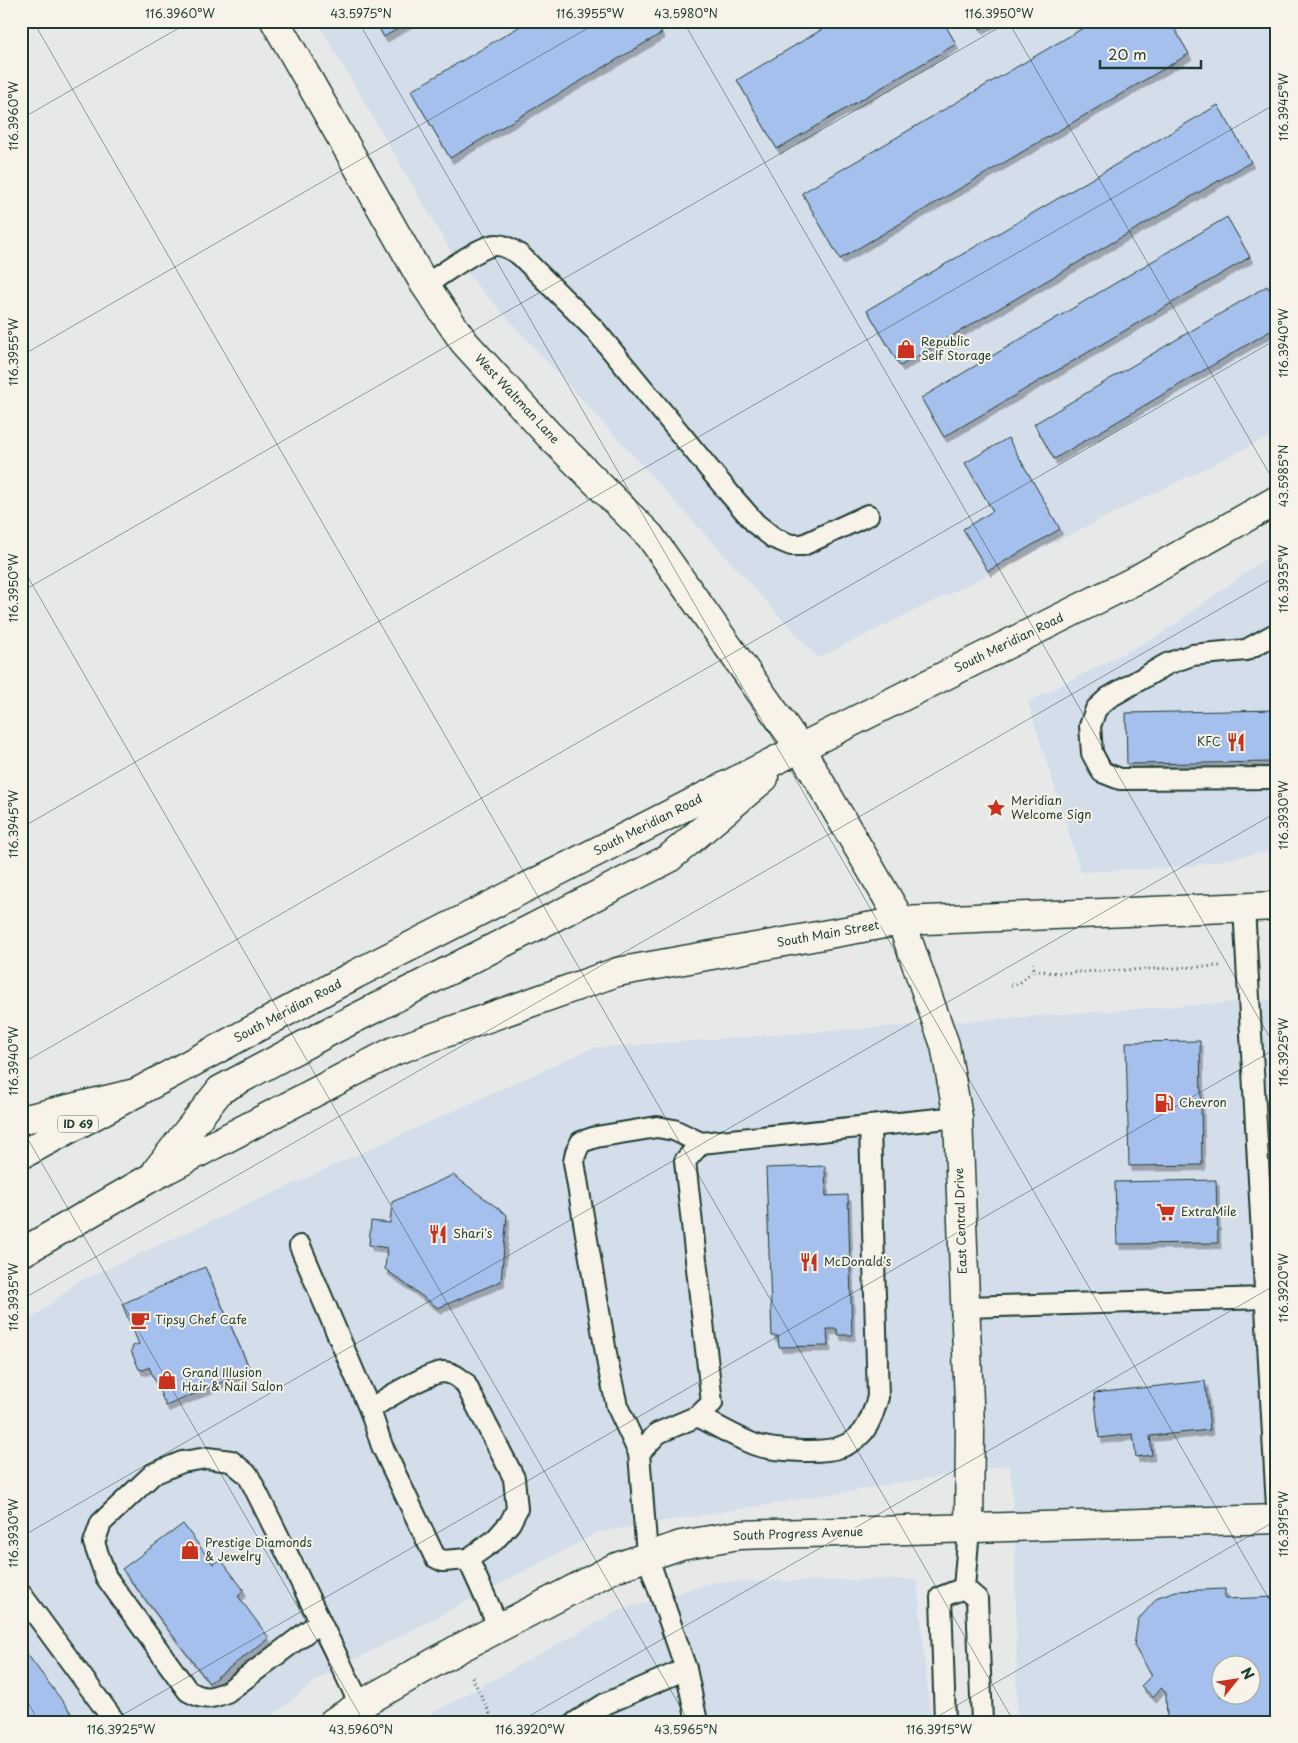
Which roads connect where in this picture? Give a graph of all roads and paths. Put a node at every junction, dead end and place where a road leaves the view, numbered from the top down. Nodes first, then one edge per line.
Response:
1 (275, 21) edge
2 (425, 285) junction
3 (1277, 500) edge
4 (868, 515) dead end
5 (1277, 633) edge
6 (800, 748) junction
7 (1277, 778) edge
8 (1244, 906) junction
9 (1277, 906) edge
10 (901, 921) junction
11 (1033, 963) dead end
12 (1226, 966) dead end
13 (1034, 970) junction
14 (1012, 985) dead end
15 (135, 1093) junction
16 (958, 1117) junction
17 (21, 1120) edge
18 (870, 1127) junction
19 (702, 1143) junction
20 (21, 1155) edge
21 (152, 1177) junction
22 (300, 1246) dead end
23 (21, 1254) edge
24 (1265, 1298) junction
25 (965, 1307) junction
26 (370, 1410) junction
27 (698, 1416) junction
28 (639, 1453) junction
29 (1277, 1507) edge
30 (1277, 1519) edge
31 (969, 1529) junction
32 (647, 1556) junction
33 (468, 1559) junction
34 (964, 1588) junction
35 (21, 1594) edge
36 (320, 1622) junction
37 (499, 1628) junction
38 (458, 1650) junction
39 (686, 1670) junction
40 (360, 1705) junction
41 (114, 1722) edge
42 (334, 1722) edge
43 (494, 1722) edge
44 (576, 1722) edge
45 (698, 1722) edge
46 (945, 1722) edge
47 (982, 1722) edge

1 - 2 main road, West Waltman Lane
2 - 4 lane
2 - 6 main road, West Waltman Lane
3 - 6 main road, South Meridian Road
5 - 7 lane
6 - 10 main road, West Waltman Lane
6 - 15 main road, South Meridian Road
6 - 21 main road
8 - 9 main road, South Main Street
8 - 10 main road, South Main Street
8 - 24 lane
10 - 16 main road, East Central Drive
10 - 21 main road, South Main Street
11 - 13 path
12 - 13 path
13 - 14 path
15 - 17 main road
15 - 20 main road, South Meridian Road / ID 69
16 - 18 lane
16 - 25 main road, East Central Drive
18 - 19 lane
18 - 27 lane
19 - 27 lane
19 - 28 lane
21 - 23 main road
22 - 26 lane
24 - 25 lane
24 - 29 lane
25 - 31 main road, East Central Drive
26 - 33 lane
26 - 33 lane
27 - 28 lane
28 - 32 lane
30 - 31 main road, South Progress Avenue
31 - 32 main road, South Progress Avenue
31 - 34 lane
32 - 37 main road, South Progress Avenue
32 - 39 lane
33 - 37 lane
34 - 46 lane
34 - 47 lane
35 - 41 lane
36 - 36 lane
36 - 40 lane
37 - 38 main road, South Progress Avenue
38 - 40 main road, South Progress Avenue
38 - 43 path
39 - 44 lane
39 - 45 lane
40 - 42 main road, South Progress Avenue

